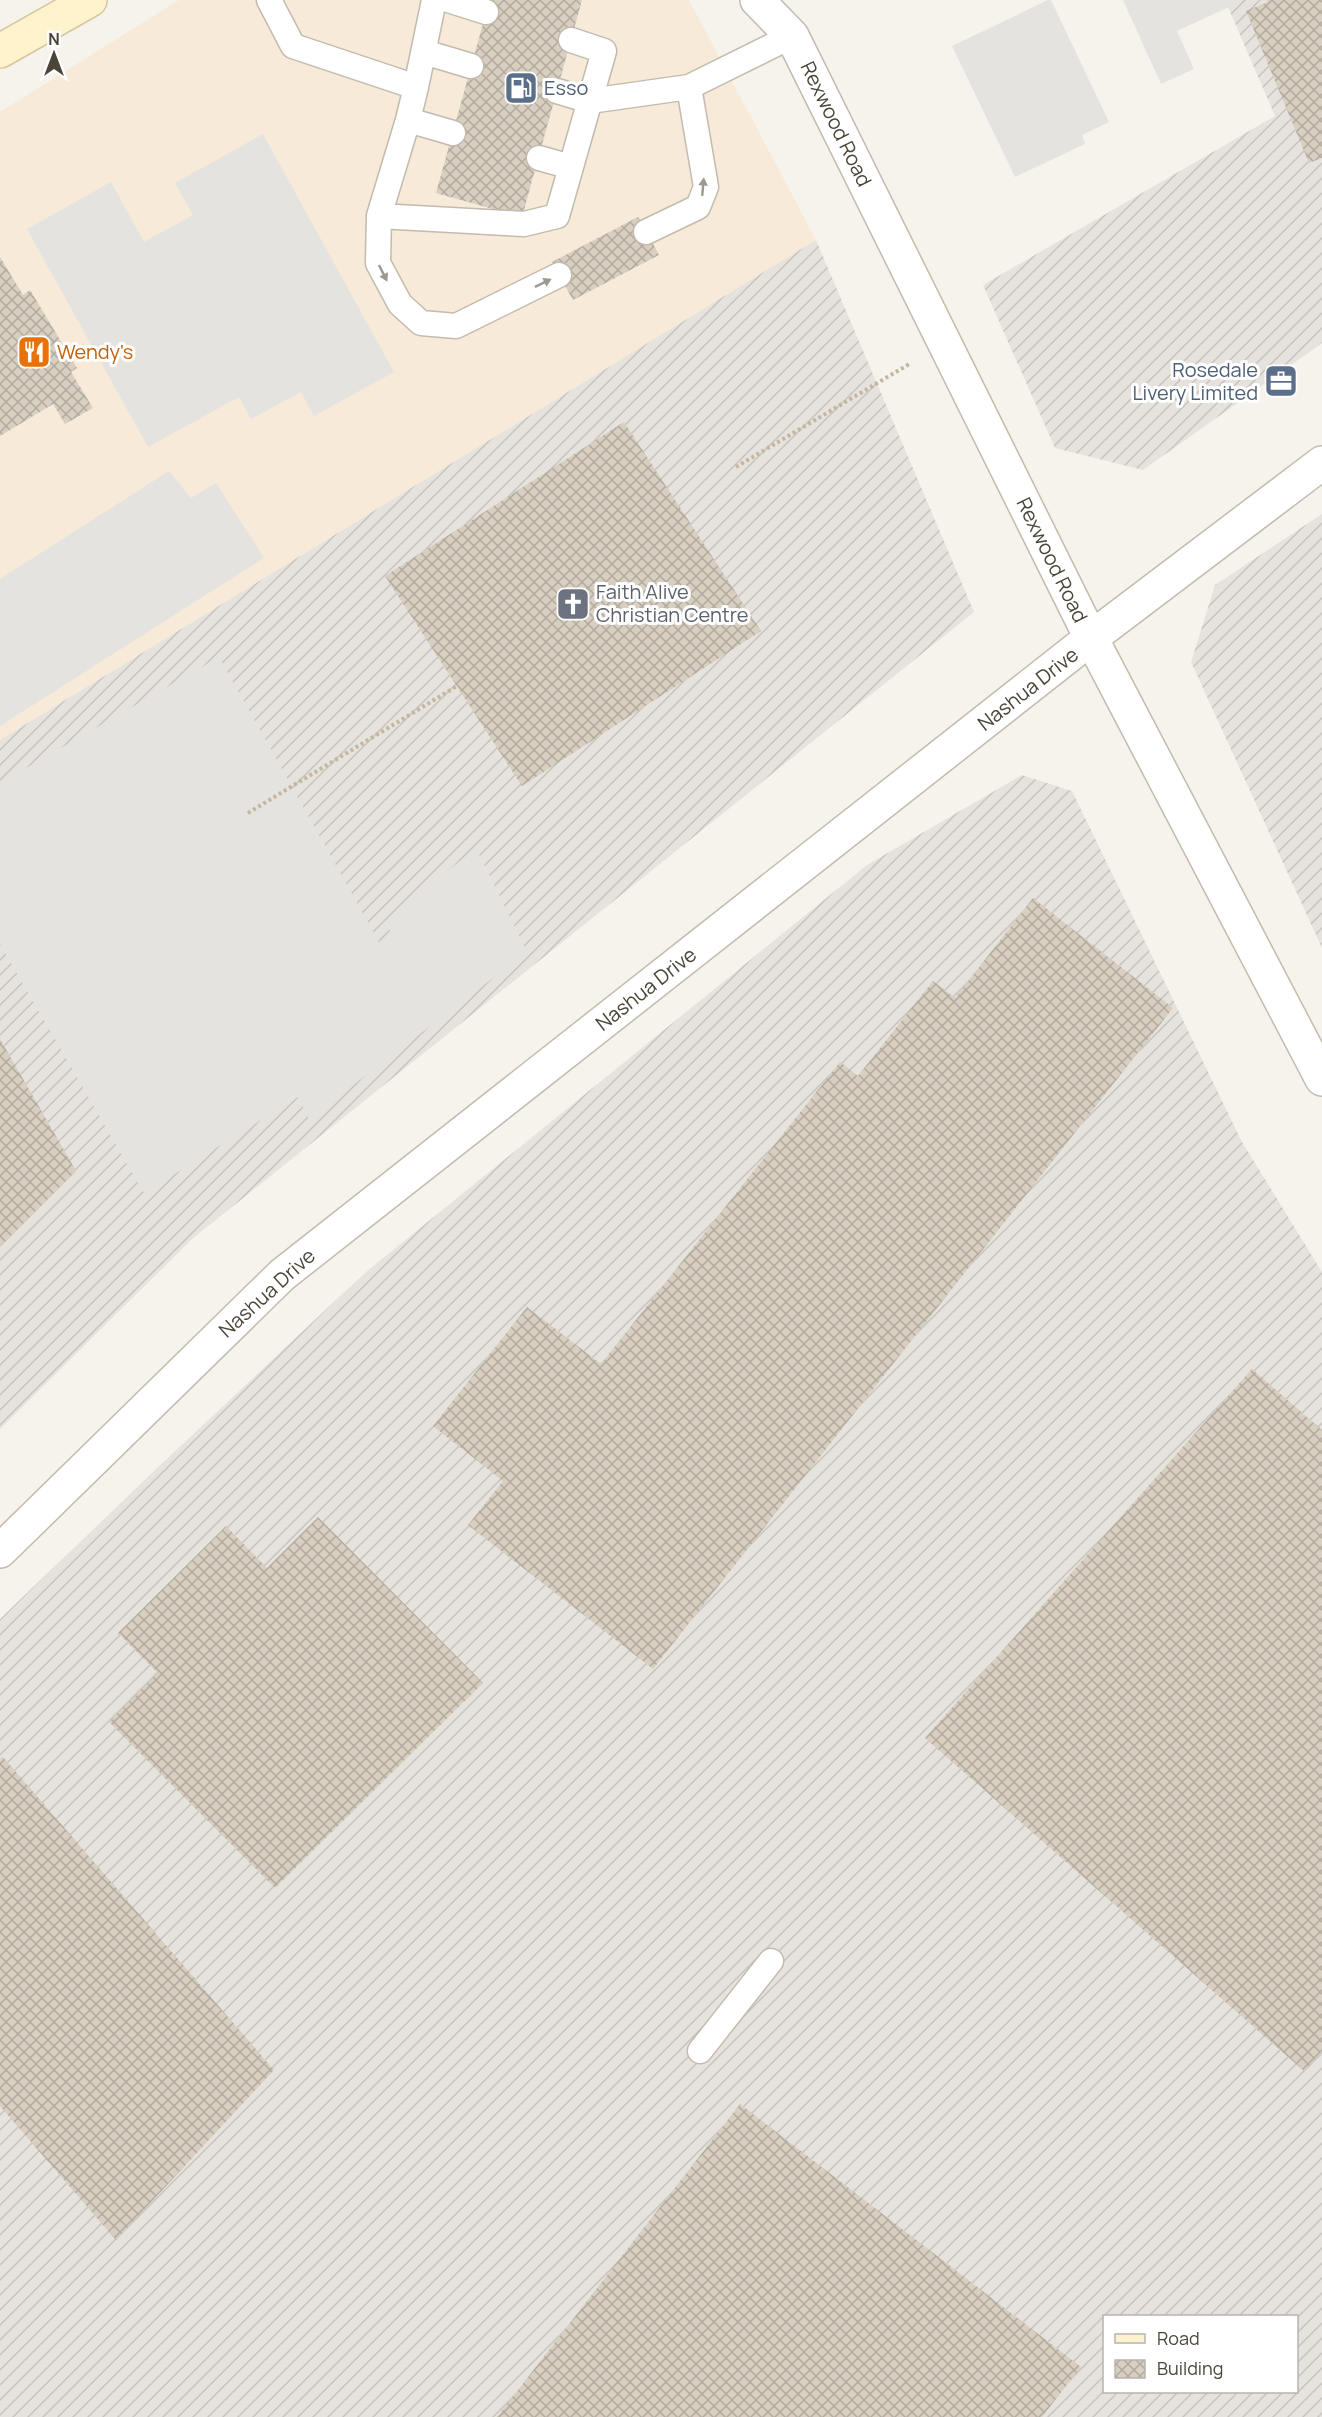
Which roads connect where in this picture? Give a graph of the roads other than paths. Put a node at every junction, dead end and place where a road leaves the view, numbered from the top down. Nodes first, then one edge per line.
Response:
1 (90, 0) edge
2 (269, 0) edge
3 (434, 0) edge
4 (448, 0) edge
5 (757, 0) edge
6 (788, 0) edge
7 (486, 12) dead end
8 (792, 36) junction
9 (571, 40) dead end
10 (0, 51) edge
11 (424, 52) junction
12 (471, 66) dead end
13 (416, 87) junction
14 (689, 87) junction
15 (557, 91) dead end
16 (590, 101) junction
17 (408, 120) junction
18 (453, 133) dead end
19 (538, 158) dead end
20 (571, 167) junction
21 (379, 216) junction
22 (646, 232) dead end
23 (559, 275) dead end
24 (1322, 463) edge
25 (1092, 639) junction
26 (1322, 1079) edge
27 (0, 1551) edge
28 (771, 1961) dead end
29 (700, 2051) dead end

1 - 10 main road
2 - 13 lane
3 - 11 lane
4 - 7 lane
5 - 8 street, Rexwood Road
6 - 8 street, Rexwood Road
8 - 14 lane
8 - 25 street, Rexwood Road
9 - 16 lane
11 - 12 lane
11 - 13 lane
13 - 17 lane
14 - 16 lane
22 -> 14 lane
15 - 16 lane
16 - 20 lane
17 - 18 lane
17 - 21 lane
19 - 20 lane
20 - 21 lane
21 -> 23 lane
24 - 25 street, Nashua Drive
25 - 26 street, Rexwood Road
25 - 27 street, Nashua Drive
28 - 29 lane

